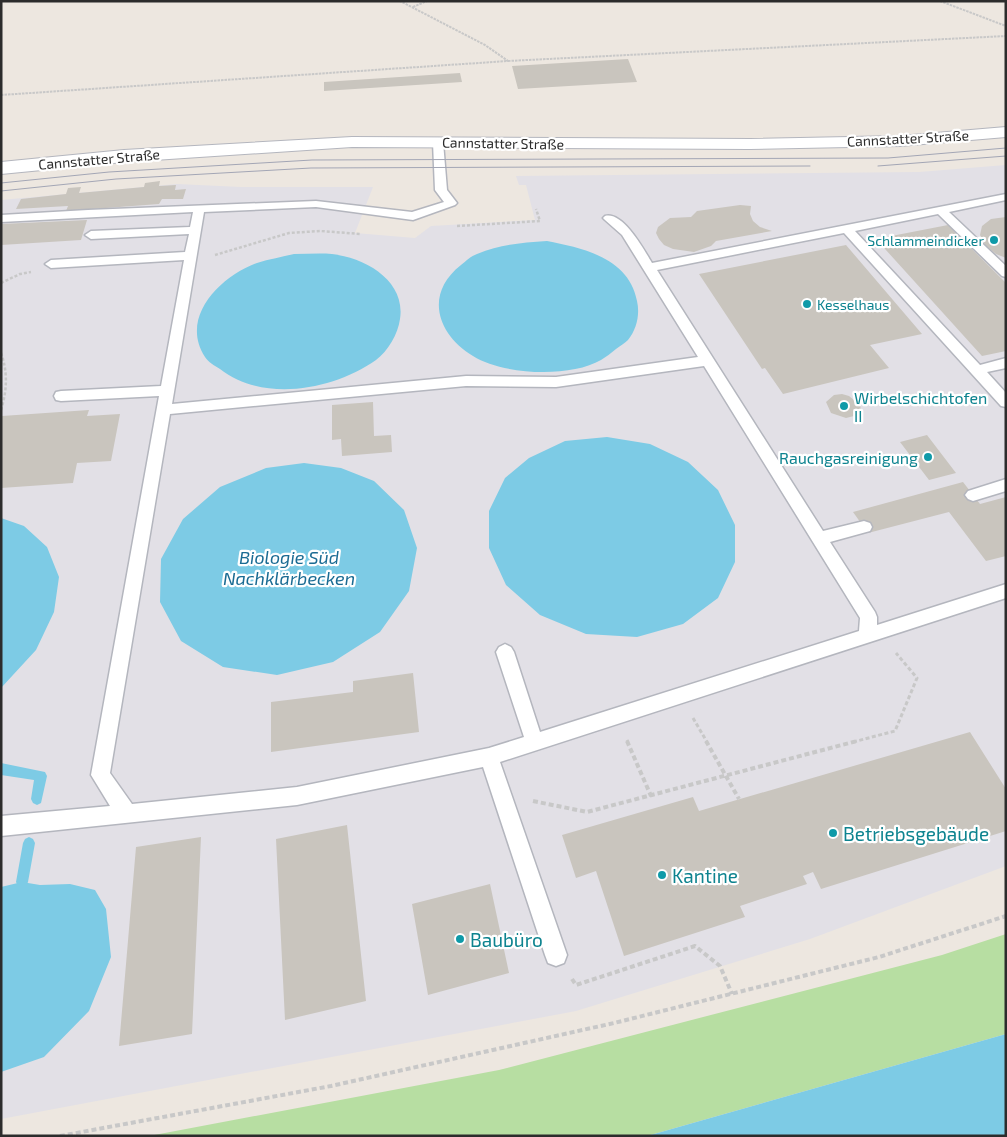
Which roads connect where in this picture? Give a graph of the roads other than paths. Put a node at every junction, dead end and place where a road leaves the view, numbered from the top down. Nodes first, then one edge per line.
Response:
1 (1006, 132) edge
2 (438, 142) junction
3 (1, 168) edge
4 (1006, 197) edge
5 (199, 209) junction
6 (941, 210) junction
7 (609, 218) dead end
8 (1, 219) edge
9 (195, 230) junction
10 (848, 230) junction
11 (91, 235) dead end
12 (190, 256) junction
13 (51, 264) road end
14 (649, 268) junction
15 (1006, 273) edge
16 (708, 361) junction
17 (1006, 363) edge
18 (976, 370) junction
19 (167, 391) junction
20 (61, 396) dead end
21 (1006, 402) edge
22 (163, 410) junction
23 (1006, 485) edge
24 (973, 494) dead end
25 (864, 527) dead end
26 (819, 538) junction
27 (1006, 591) edge
28 (867, 635) junction
29 (504, 652) dead end
30 (535, 743) junction
31 (488, 757) junction
32 (127, 814) junction
33 (1, 826) edge
34 (556, 955) road end

1 - 2 main road, Cannstatter Straße
2 - 3 main road, Cannstatter Straße
2 - 5 lane
4 - 6 lane
5 - 8 lane
5 - 9 lane
6 - 10 lane
6 - 15 lane
7 - 14 lane
9 - 11 lane
9 - 12 lane
10 - 14 lane
10 - 18 lane
12 - 13 lane
12 - 19 lane
14 - 16 lane
16 - 22 lane
16 - 26 lane
17 - 18 lane
18 - 21 lane
19 - 20 lane
19 - 22 lane
22 - 32 lane
23 - 24 lane
25 - 26 lane
26 - 28 lane
27 - 28 lane
28 - 30 lane
29 - 30 lane
30 - 31 lane
31 - 32 lane
31 - 34 lane
32 - 33 lane

